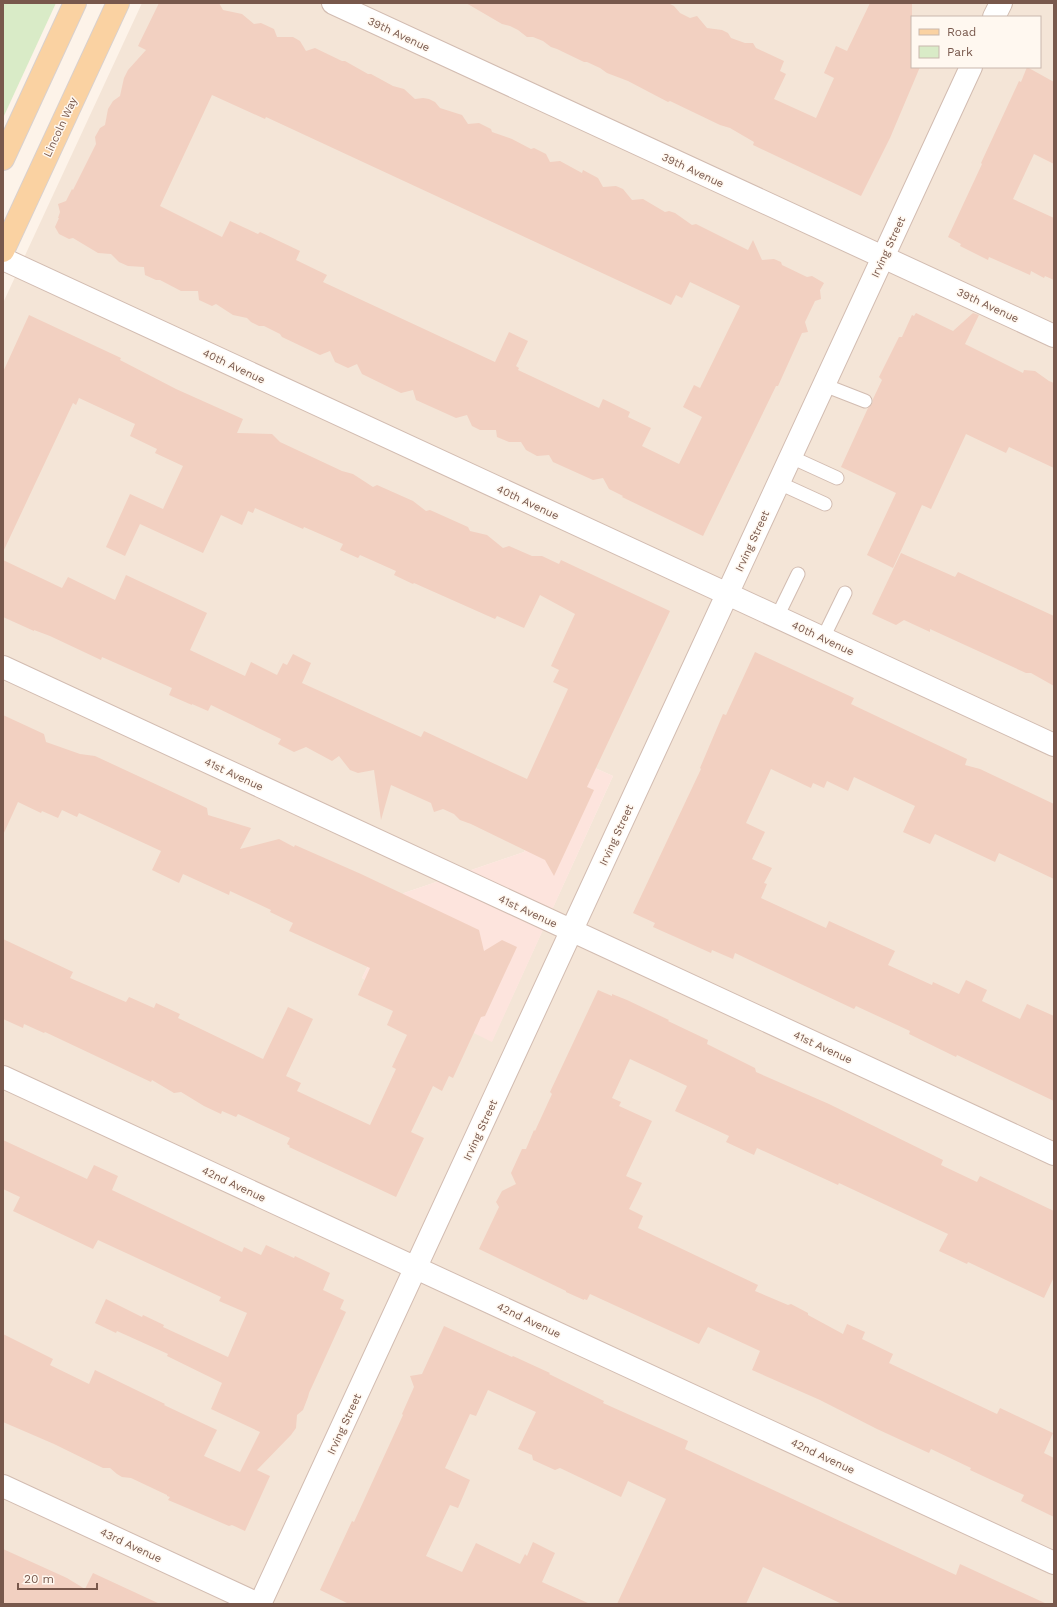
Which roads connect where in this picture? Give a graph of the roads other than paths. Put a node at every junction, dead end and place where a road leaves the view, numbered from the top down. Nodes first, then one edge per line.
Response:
1 (75, 3) edge
2 (118, 3) edge
3 (333, 3) edge
4 (1001, 3) edge
5 (994, 16) edge
6 (971, 68) edge
7 (3, 159) edge
8 (3, 251) edge
9 (883, 257) junction
10 (3, 259) edge
11 (1054, 336) edge
12 (824, 384) junction
13 (865, 401) dead end
14 (791, 457) junction
15 (836, 478) dead end
16 (779, 483) junction
17 (825, 504) dead end
18 (798, 574) dead end
19 (845, 593) dead end
20 (728, 594) junction
21 (778, 617) junction
22 (823, 638) junction
23 (3, 667) edge
24 (1054, 745) edge
25 (572, 931) junction
26 (3, 1077) edge
27 (1054, 1154) edge
28 (416, 1268) junction
29 (3, 1486) edge
30 (1054, 1563) edge
31 (259, 1604) edge

1 - 7 main road
2 - 8 main road, Lincoln Way
3 - 9 street, 39th Avenue
4 - 5 street
6 - 9 street, Irving Street
9 - 11 street, 39th Avenue
9 - 12 street, Irving Street
10 - 20 street, 40th Avenue
12 - 13 lane
12 - 14 street, Irving Street
14 - 15 lane
14 - 16 street, Irving Street
16 - 17 lane
16 - 20 street, Irving Street
18 - 21 lane
19 - 22 lane
20 - 21 street, 40th Avenue
20 - 25 street, Irving Street
21 - 22 street, 40th Avenue
22 - 24 street, 40th Avenue
23 - 25 street, 41st Avenue
25 - 27 street, 41st Avenue
25 - 28 street, Irving Street
26 - 28 street, 42nd Avenue
28 - 30 street, 42nd Avenue
28 - 31 street, Irving Street
29 - 31 street, 43rd Avenue

